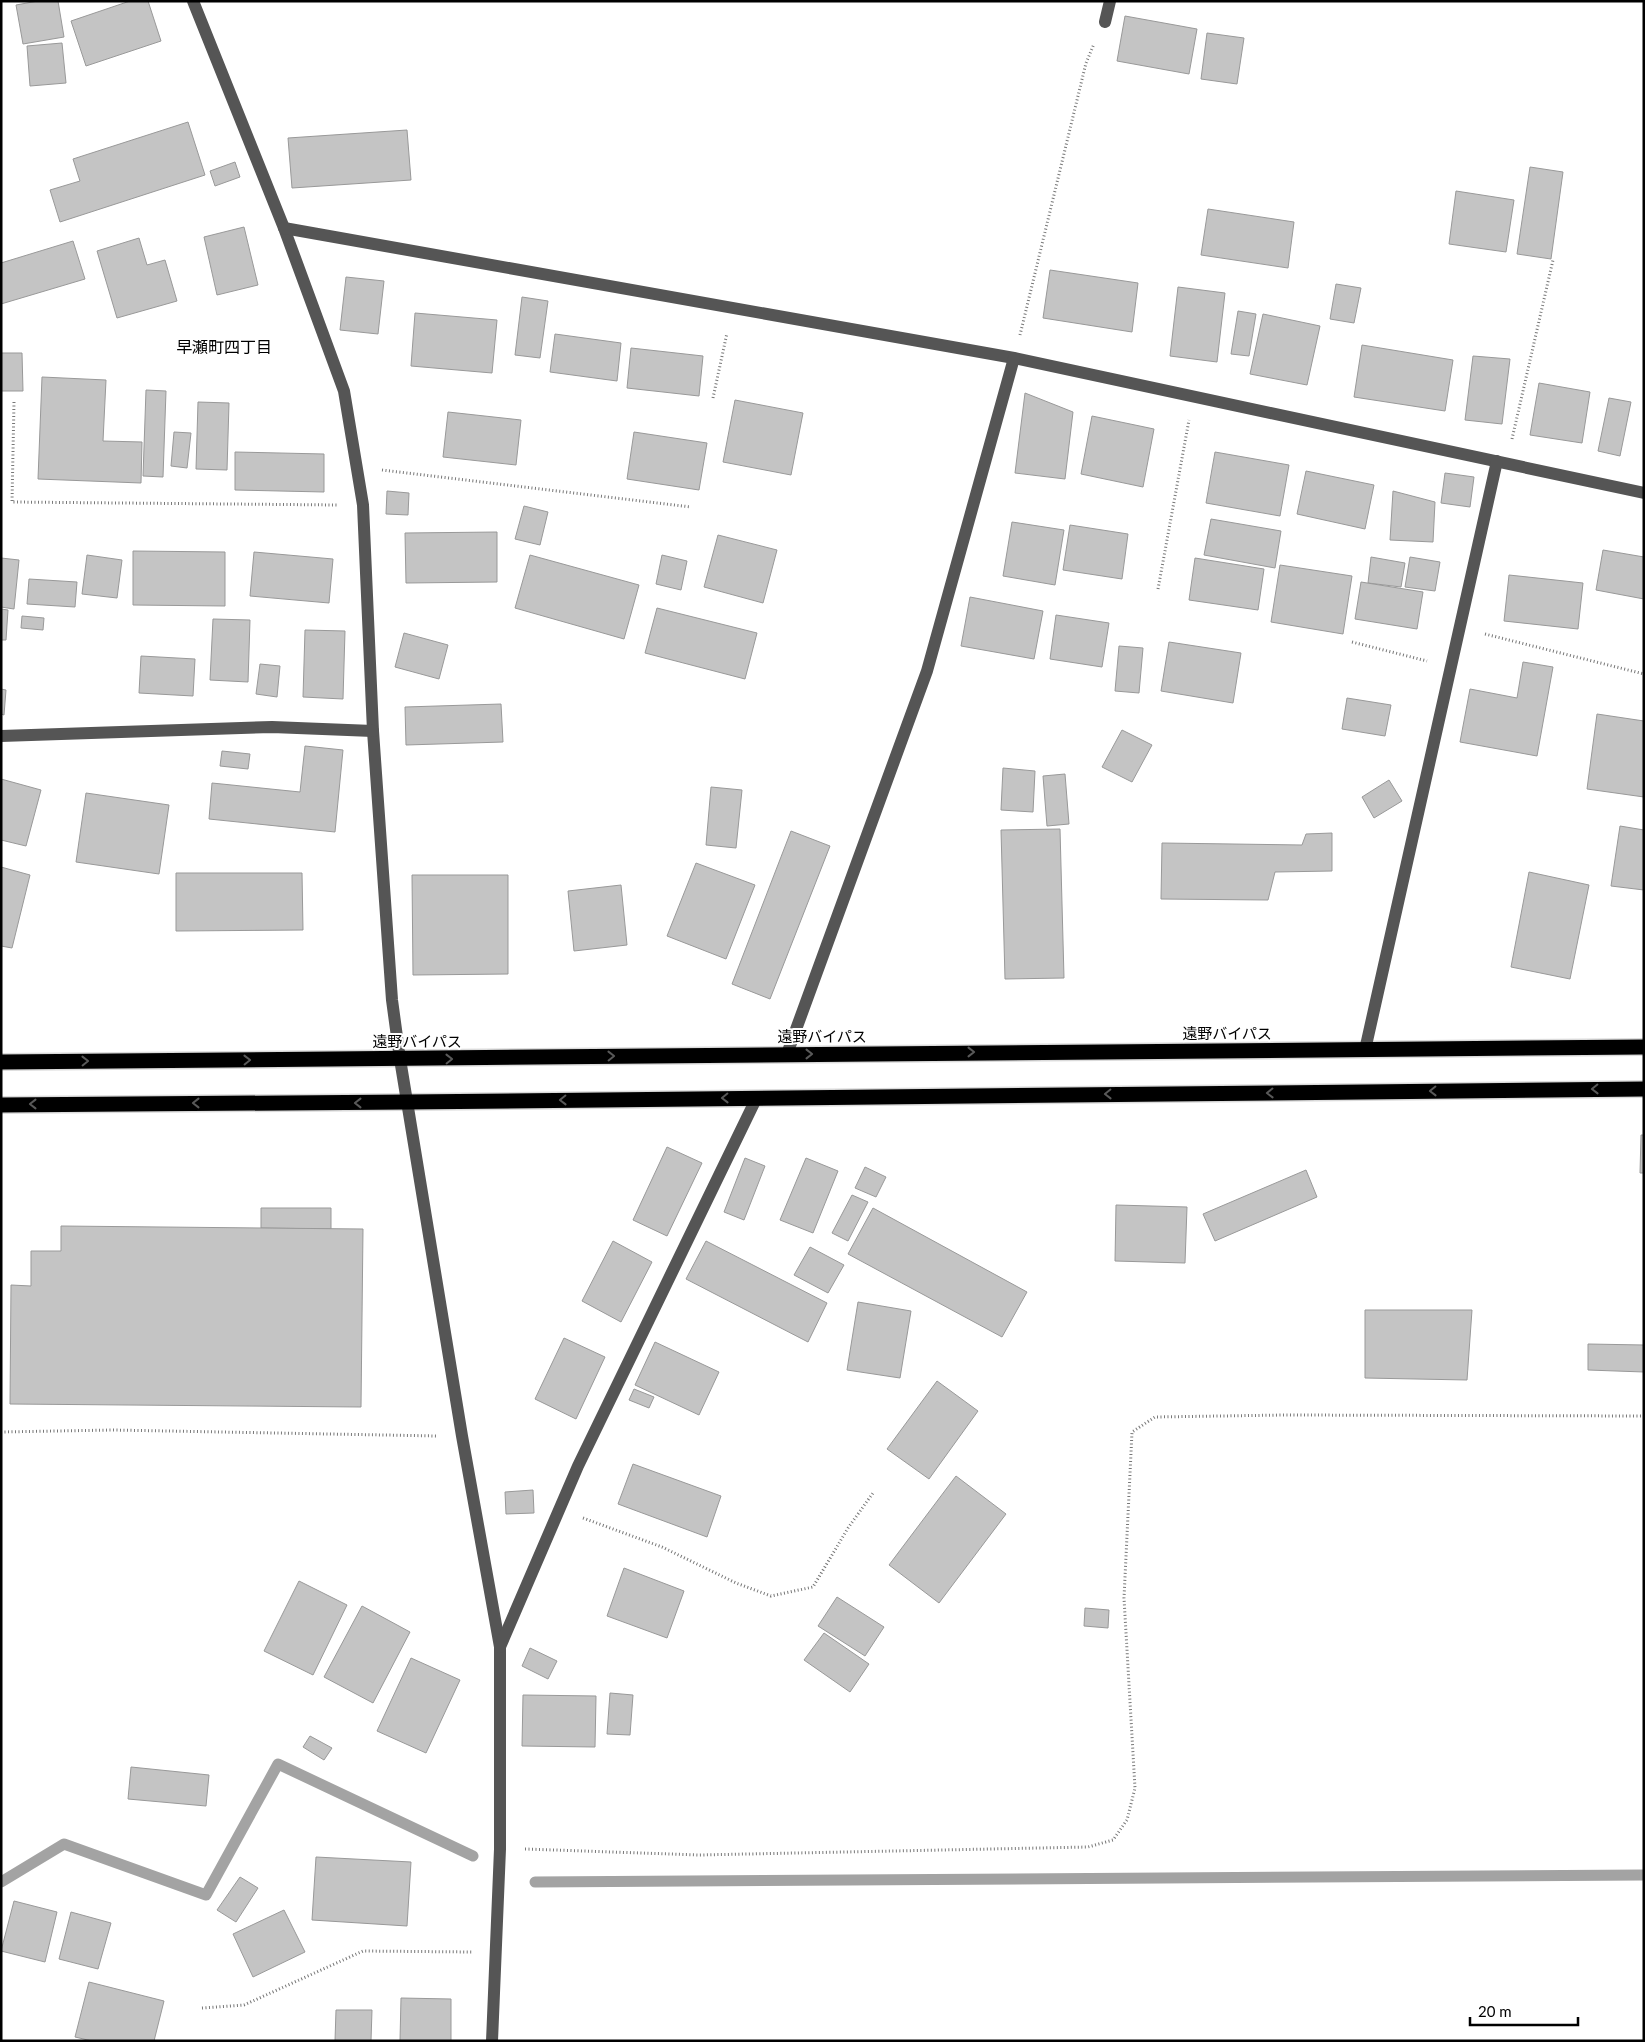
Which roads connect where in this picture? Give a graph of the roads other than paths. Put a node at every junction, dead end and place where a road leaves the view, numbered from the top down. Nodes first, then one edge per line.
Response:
1 (193, 1) edge
2 (1110, 1) edge
3 (1104, 22) road end
4 (284, 228) junction
5 (1014, 358) junction
6 (1502, 463) junction
7 (1644, 493) edge
8 (373, 731) junction
9 (1, 736) edge
10 (1644, 1047) edge
11 (1365, 1050) junction
12 (787, 1054) junction
13 (400, 1059) junction
14 (1, 1062) edge
15 (1644, 1089) edge
16 (757, 1097) junction
17 (407, 1102) junction
18 (1, 1105) edge
19 (500, 1647) junction
20 (492, 2041) edge

1 - 4 street
2 - 3 street
4 - 5 street
4 - 8 street
5 - 6 street
5 - 12 street
6 - 7 street
6 - 11 street
8 - 9 street
8 - 13 street
10 - 11 highway, 遠野バイパス
12 -> 11 highway, 遠野バイパス
13 -> 12 highway, 遠野バイパス
14 -> 13 highway, 遠野バイパス
13 - 17 street
15 -> 16 highway
16 -> 17 highway
16 - 19 street
17 -> 18 highway
17 - 19 street
19 - 20 street

